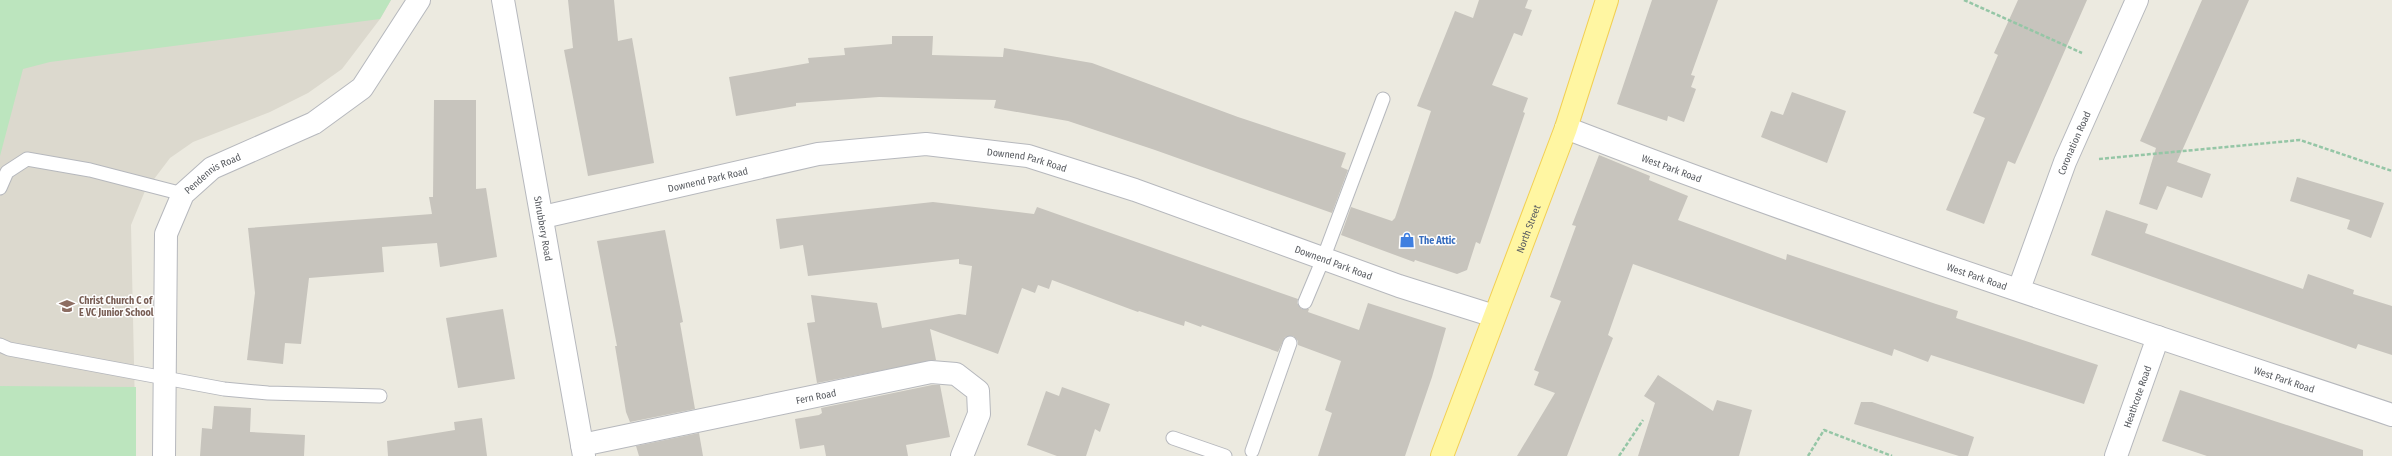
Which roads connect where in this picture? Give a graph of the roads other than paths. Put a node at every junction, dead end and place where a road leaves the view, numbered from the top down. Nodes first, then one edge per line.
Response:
1 (420, 0) edge
2 (503, 0) edge
3 (1607, 0) edge
4 (2137, 0) edge
5 (1382, 99) dead end
6 (1566, 128) junction
7 (0, 188) edge
8 (183, 194) junction
9 (543, 216) junction
10 (1324, 258) junction
11 (2019, 290) junction
12 (1305, 302) dead end
13 (1494, 316) junction
14 (2158, 337) junction
15 (1290, 343) dead end
16 (0, 345) edge
17 (164, 378) junction
18 (380, 396) dead end
19 (2392, 415) edge
20 (1173, 438) dead end
21 (583, 451) edge
22 (1252, 451) dead end
23 (164, 456) edge
24 (962, 456) edge
25 (1225, 456) edge
26 (1442, 456) edge
27 (2116, 456) edge

1 - 8 street, Pendennis Road
2 - 9 street, Shrubbery Road
3 - 6 main road, North Street
4 - 11 street, Coronation Road
5 - 10 lane
6 - 11 street, West Park Road
6 - 13 main road, North Street
7 - 8 lane
8 - 17 street, Pendennis Road
9 - 10 street, Downend Park Road
9 - 21 street, Shrubbery Road
10 - 12 lane
10 - 13 street, Downend Park Road
11 - 14 street, West Park Road
13 - 26 main road, North Street
14 - 19 street, West Park Road
14 - 27 street, Heathcote Road
15 - 22 lane
16 - 17 lane
17 - 18 lane
17 - 23 street, Pendennis Road
20 - 25 lane
21 - 24 street, Fern Road

